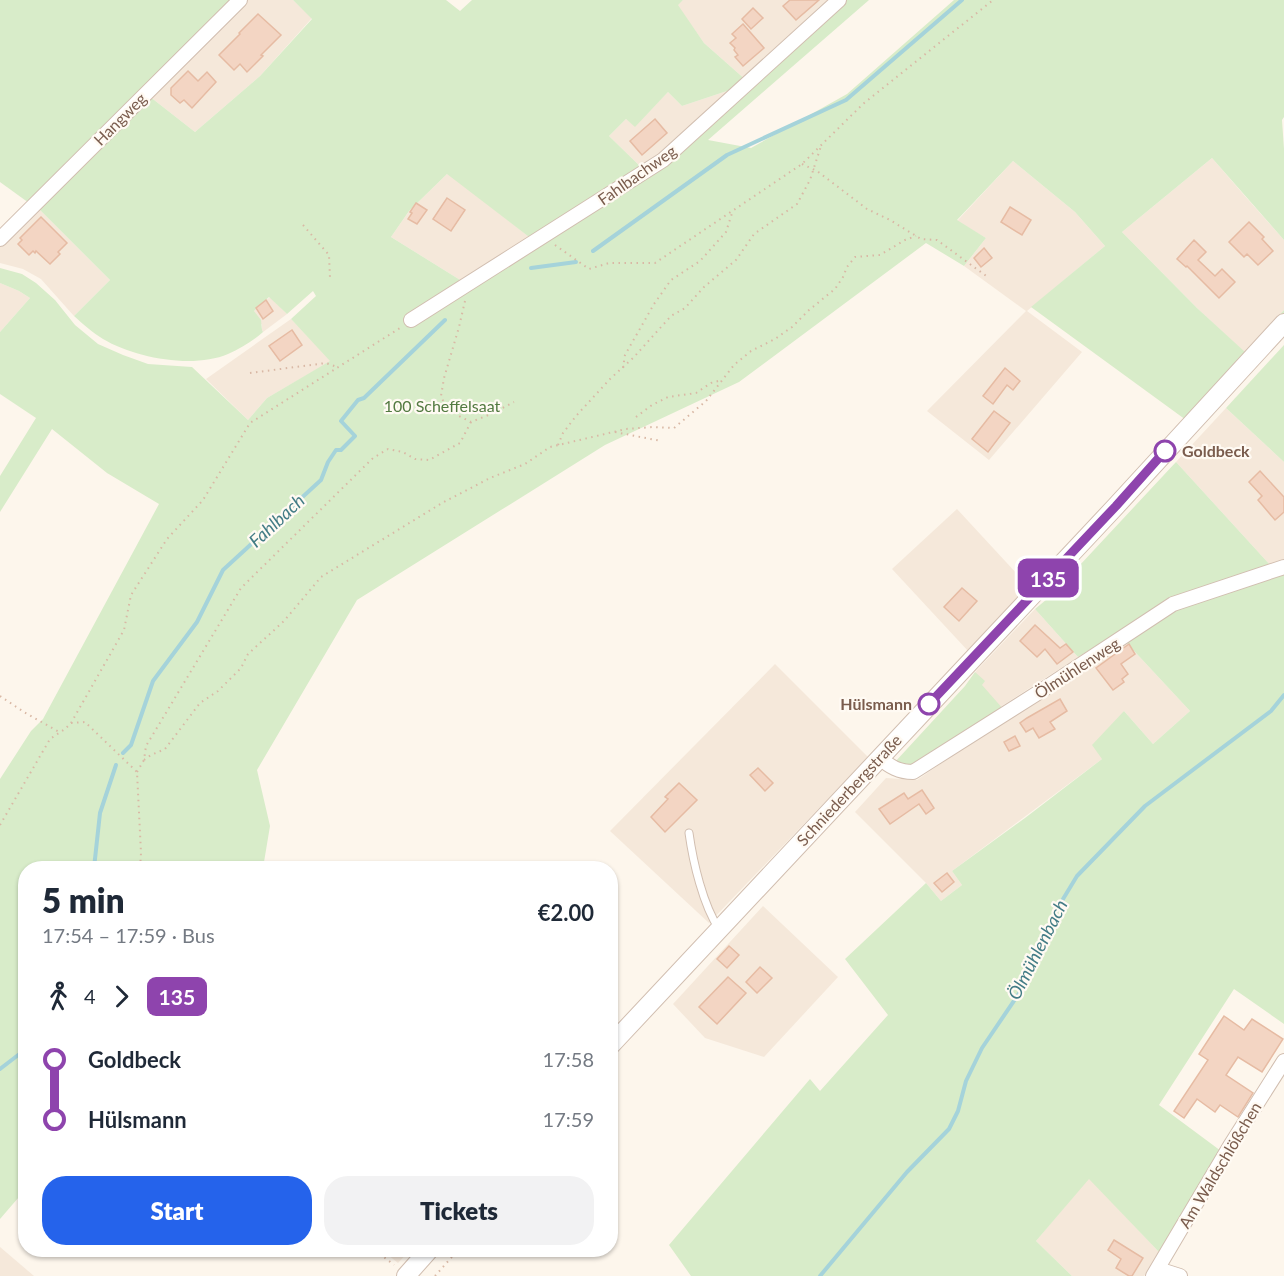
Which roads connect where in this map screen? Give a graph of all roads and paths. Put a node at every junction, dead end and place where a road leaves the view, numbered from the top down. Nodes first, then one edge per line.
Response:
1 (240, 0) edge
2 (839, 0) edge
3 (993, 0) edge
4 (822, 144) junction
5 (802, 164) junction
6 (814, 169) junction
7 (733, 210) junction
8 (303, 225) dead end
9 (916, 236) junction
10 (544, 237) junction
11 (0, 238) edge
12 (330, 278) dead end
13 (988, 278) dead end
14 (466, 286) junction
15 (411, 320) joint
16 (1284, 323) edge
17 (337, 367) junction
18 (623, 368) junction
19 (250, 373) dead end
20 (722, 380) junction
21 (514, 402) dead end
22 (636, 417) dead end
23 (471, 422) junction
24 (613, 432) junction
25 (661, 441) dead end
26 (558, 445) junction
27 (1284, 567) edge
28 (0, 696) edge
29 (71, 723) junction
30 (60, 732) junction
31 (879, 757) junction
32 (144, 760) junction
33 (137, 772) junction
34 (0, 825) edge
35 (689, 833) dead end
36 (140, 861) edge
37 (719, 929) junction
38 (618, 1037) edge
39 (1284, 1061) edge
40 (383, 1257) edge
41 (423, 1257) edge
42 (452, 1257) edge
43 (1155, 1273) edge
44 (406, 1276) edge
45 (435, 1276) edge
46 (1180, 1276) edge

1 - 11 street, Hangweg
2 - 10 street, Fahlbachweg
3 - 4 path
4 - 5 path
4 - 6 path
5 - 6 path
5 - 7 path
6 - 9 path
6 - 18 path
7 - 10 path
7 - 18 path
8 - 12 path
9 - 13 path
9 - 20 path
10 - 14 street, Fahlbachweg
14 - 15 street, Fahlbachweg
14 - 23 path
15 - 17 path
16 - 31 street, Schniederbergstraße
17 - 19 path
17 - 29 path
18 - 26 path
20 - 22 path
20 - 24 path
21 - 23 path
23 - 32 path
24 - 25 path
24 - 26 path
26 - 32 path
27 - 31 street, Ölmühlenweg
28 - 30 path
29 - 30 path
29 - 33 path
30 - 34 path
31 - 37 street, Schniederbergstraße
32 - 33 path
33 - 36 path
35 - 37 lane
37 - 38 street, Schniederbergstraße
39 - 43 street, Am Waldschlößchen
40 - 44 path
41 - 44 street
42 - 45 path
43 - 46 street, Am Waldschlößchen

